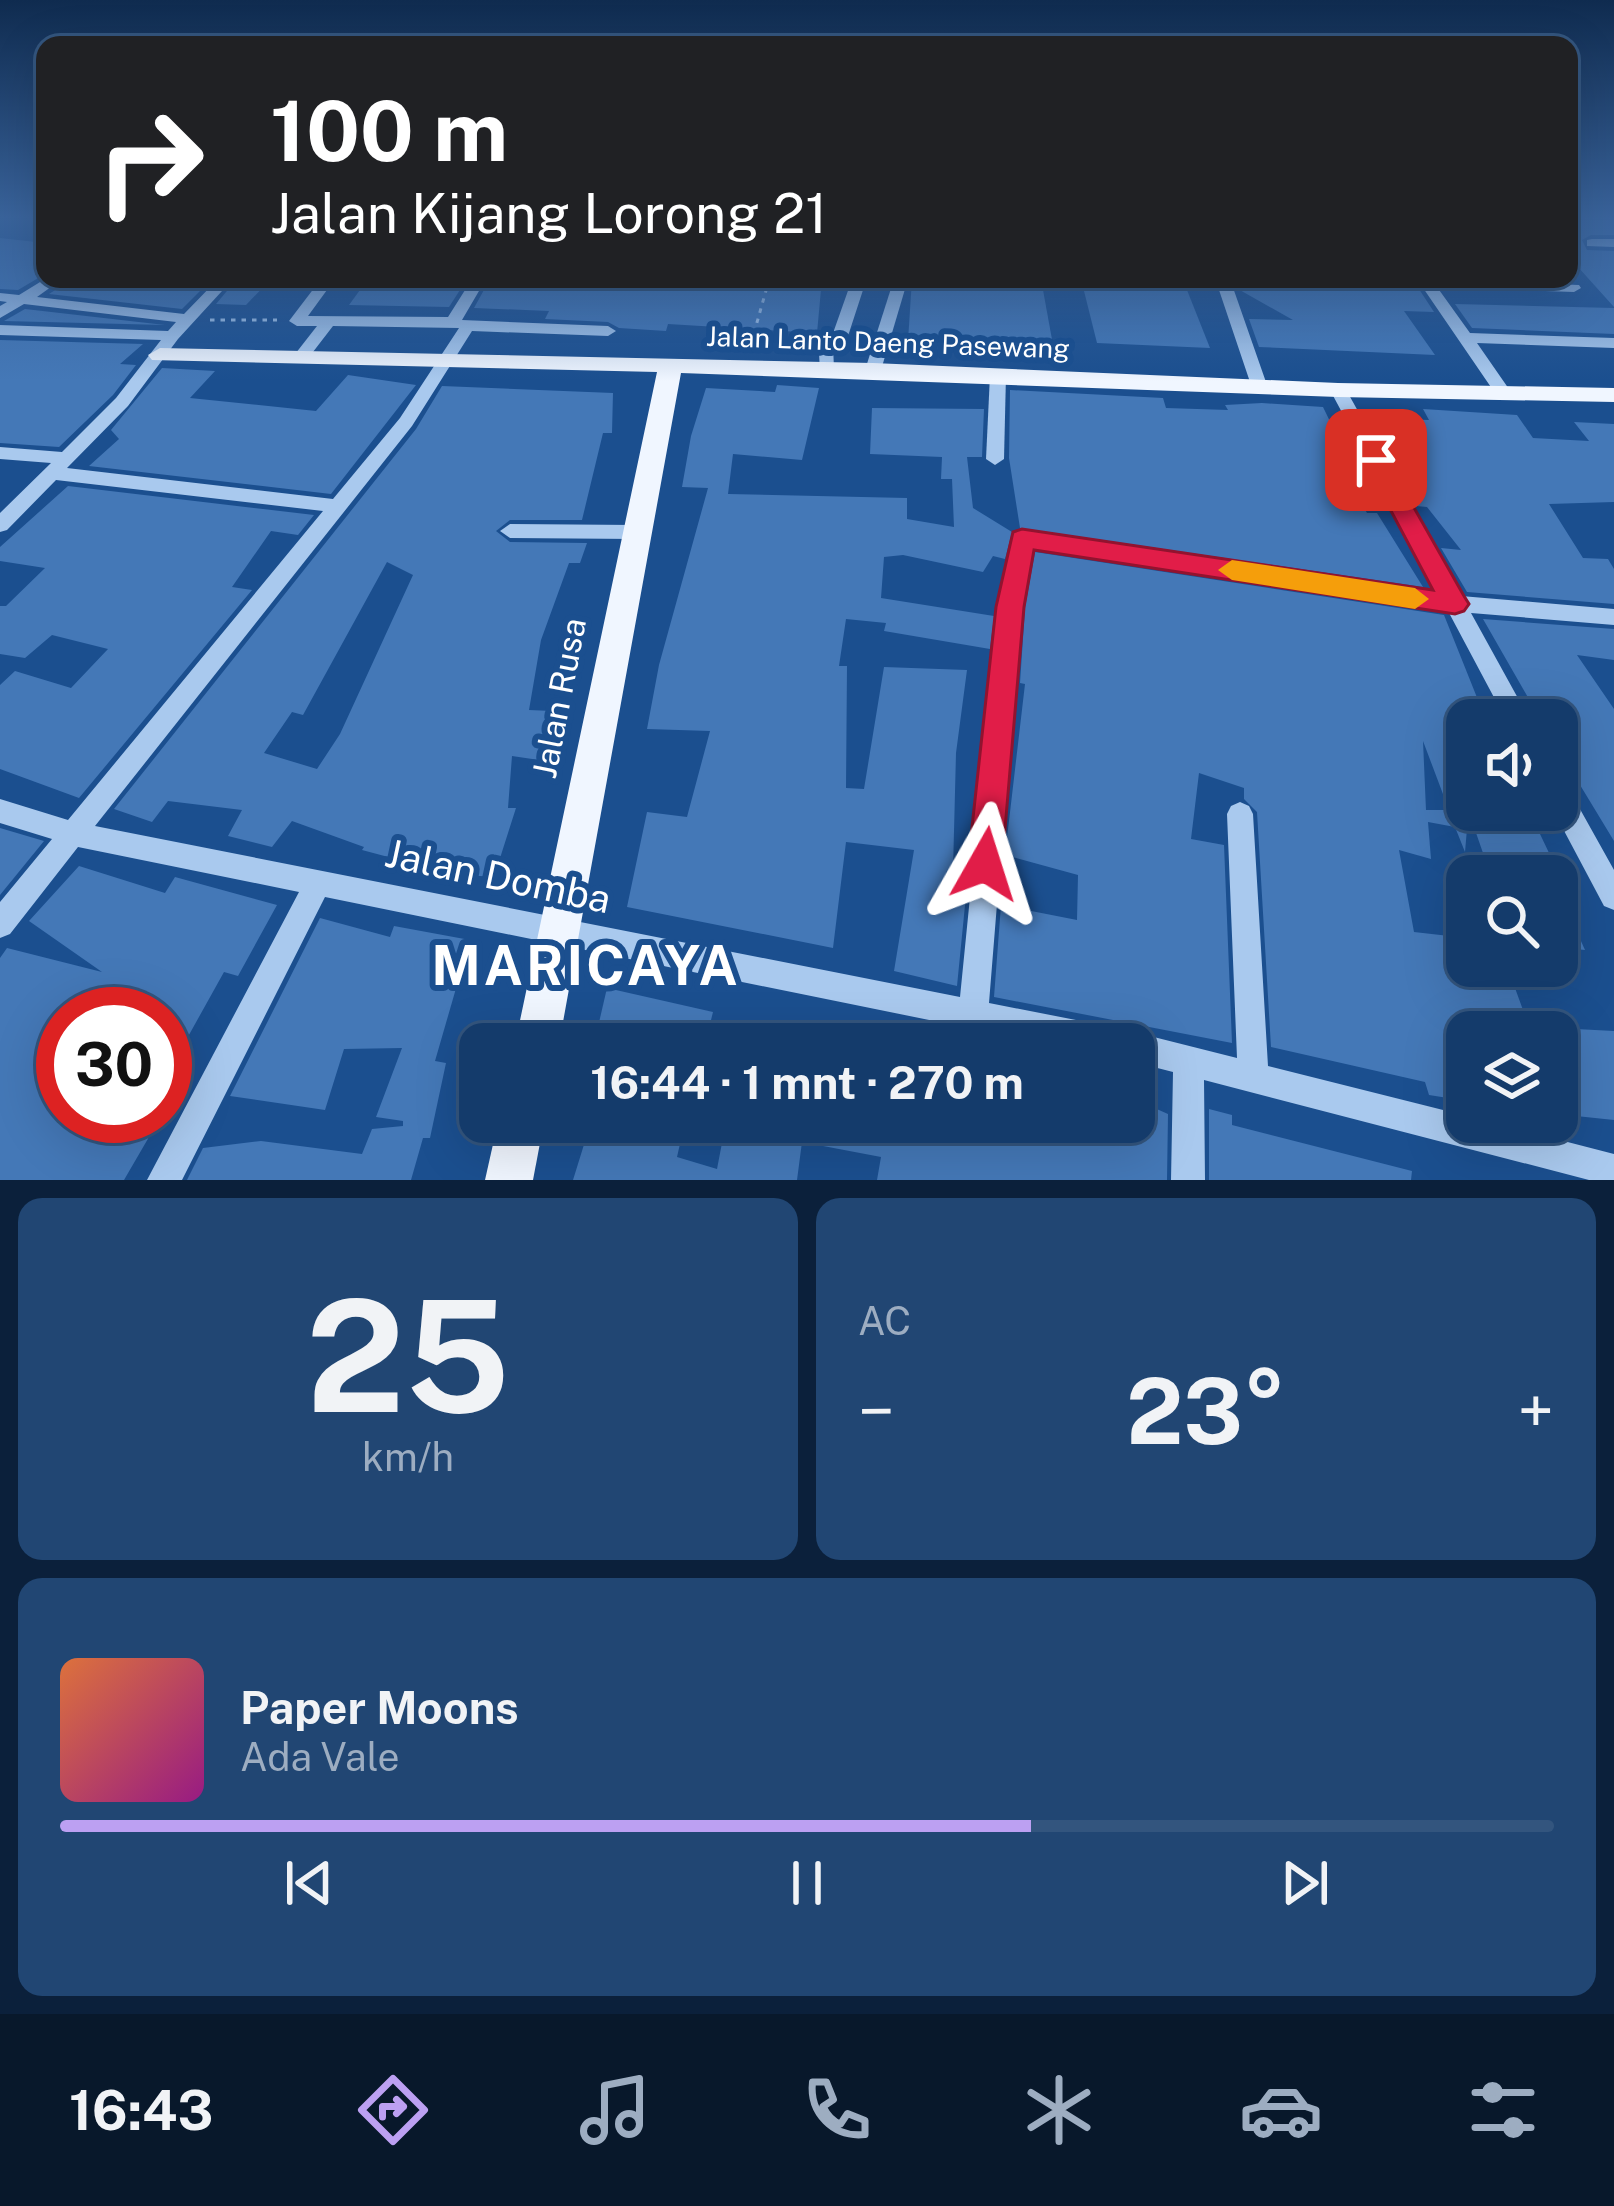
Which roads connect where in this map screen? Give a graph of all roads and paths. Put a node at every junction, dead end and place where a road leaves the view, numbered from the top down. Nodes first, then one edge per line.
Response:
1 (40, 288) edge
2 (217, 288) edge
3 (321, 288) edge
4 (476, 288) edge
5 (767, 288) edge
6 (855, 288) edge
7 (899, 288) edge
8 (1226, 288) edge
9 (1430, 288) edge
10 (1553, 288) edge
11 (1574, 289) dead end
12 (0, 297) edge
13 (19, 300) junction
14 (0, 313) edge
15 (187, 319) junction
16 (297, 321) junction
17 (329, 321) junction
18 (465, 325) junction
19 (0, 330) edge
20 (608, 331) dead end
21 (840, 336) dead end
22 (1464, 338) junction
23 (1614, 343) edge
24 (166, 345) junction
25 (769, 346) dead end
26 (300, 358) junction
27 (452, 362) junction
28 (745, 367) junction
29 (670, 368) junction
30 (826, 369) junction
31 (873, 370) junction
32 (998, 375) junction
33 (1259, 385) junction
34 (1338, 390) junction
35 (1503, 392) junction
36 (1614, 395) edge
37 (0, 453) edge
38 (994, 459) dead end
39 (60, 465) junction
40 (340, 506) junction
41 (0, 525) edge
42 (510, 531) dead end
43 (636, 532) junction
44 (1444, 603) junction
45 (1614, 616) edge
46 (1505, 699) edge
47 (0, 811) edge
48 (1240, 814) dead end
49 (1578, 831) edge
50 (73, 834) junction
51 (320, 881) junction
52 (1614, 897) edge
53 (0, 925) edge
54 (560, 933) junction
55 (973, 1014) junction
56 (541, 1023) edge
57 (1018, 1023) edge
58 (1155, 1052) edge
59 (1189, 1060) junction
60 (1253, 1074) junction
61 (517, 1143) edge
62 (1614, 1170) edge
63 (164, 1180) edge
64 (509, 1180) edge
65 (1188, 1180) edge

1 - 13 street
2 - 15 street
3 - 16 street
4 - 18 street
5 - 28 path
6 - 21 street
7 - 31 street
8 - 33 street
9 - 22 street
10 - 11 street
12 - 13 street
13 - 14 street
13 - 15 street
15 - 16 path
15 - 24 street
16 - 17 street
17 - 18 street
17 - 26 street
18 - 20 street
18 - 27 street
19 - 24 street
22 - 23 street
22 - 35 street
24 - 26 main road, Jalan Lanto Daeng Pasewang
24 - 39 street
25 - 30 street
26 - 27 main road, Jalan Lanto Daeng Pasewang
27 - 29 main road, Jalan Lanto Daeng Pasewang
27 - 40 street
28 - 29 main road, Jalan Lanto Daeng Pasewang
28 - 30 main road, Jalan Lanto Daeng Pasewang
29 - 43 main road, Jalan Rusa
30 - 31 main road, Jalan Lanto Daeng Pasewang
31 - 32 main road, Jalan Lanto Daeng Pasewang
32 - 33 main road, Jalan Lanto Daeng Pasewang
32 - 38 street
33 - 34 main road, Jalan Lanto Daeng Pasewang
34 - 35 main road, Jalan Lanto Daeng Pasewang
34 - 44 street
35 - 36 main road, Jalan Lanto Daeng Pasewang
37 - 39 street
39 - 40 street
39 - 41 street
40 - 50 street
42 - 43 street
43 - 54 main road, Jalan Rusa
44 - 45 street
44 - 46 street
44 - 55 street
47 - 50 street, Jalan Domba
48 - 60 street
49 - 52 street
50 - 51 street, Jalan Domba
50 - 53 street
51 - 54 street, Jalan Domba
51 - 63 street
54 - 55 street, Jalan Domba
54 - 56 main road, Jalan Rusa
55 - 57 street, Jalan Domba
58 - 59 street
59 - 60 street
59 - 65 street
60 - 62 street
61 - 64 main road

